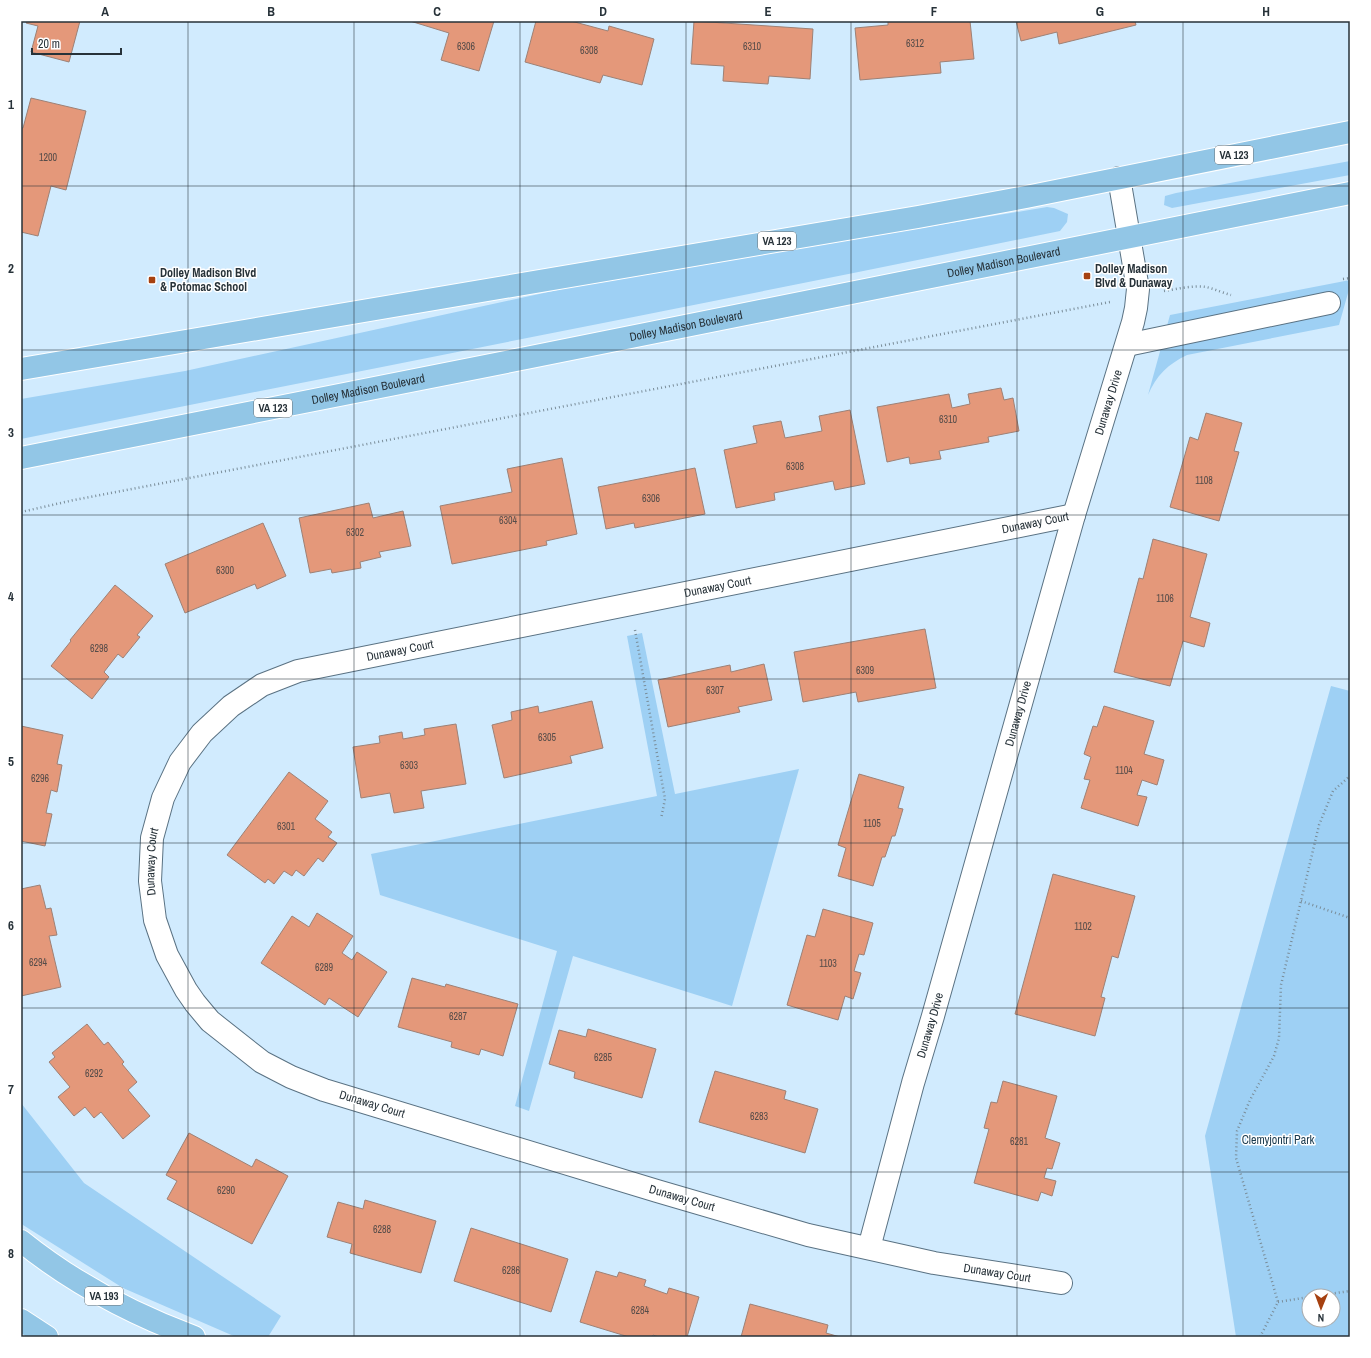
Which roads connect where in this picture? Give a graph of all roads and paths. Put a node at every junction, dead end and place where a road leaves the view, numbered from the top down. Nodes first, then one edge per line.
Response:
1 (1350, 132) edge
2 (1119, 178) junction
3 (1350, 193) edge
4 (1128, 237) junction
5 (1350, 278) edge
6 (1342, 279) dead end
7 (1234, 296) dead end
8 (1137, 297) junction
9 (1329, 303) dead end
10 (1127, 345) junction
11 (21, 362) edge
12 (50, 364) junction
13 (21, 369) edge
14 (21, 458) edge
15 (21, 512) edge
16 (1074, 516) junction
17 (631, 604) junction
18 (1350, 776) edge
19 (661, 819) dead end
20 (1301, 901) junction
21 (1350, 918) edge
22 (21, 1241) edge
23 (869, 1248) junction
24 (1061, 1283) dead end
25 (1301, 1298) edge
26 (1278, 1302) junction
27 (21, 1320) edge
28 (48, 1337) edge
29 (194, 1337) edge
30 (1260, 1337) edge

1 - 2 main road, VA 123
2 - 4 street, Dunaway Drive
2 - 12 main road, VA 123
3 - 4 main road, Dolley Madison Boulevard / VA 123
4 - 8 street, Dunaway Drive
4 - 14 main road, Dolley Madison Boulevard / VA 123
5 - 6 path
7 - 8 path
8 - 10 street, Dunaway Drive
8 - 15 path
9 - 10 street
10 - 16 street, Dunaway Drive
11 - 12 main road
12 - 13 main road, VA 123
16 - 17 street, Dunaway Court
16 - 23 street, Dunaway Drive
17 - 19 path
17 - 23 street, Dunaway Court
18 - 20 path
20 - 21 path
20 - 26 path
22 - 29 main road, VA 193
23 - 24 street, Dunaway Court
25 - 26 path
26 - 30 path
27 - 28 main road

